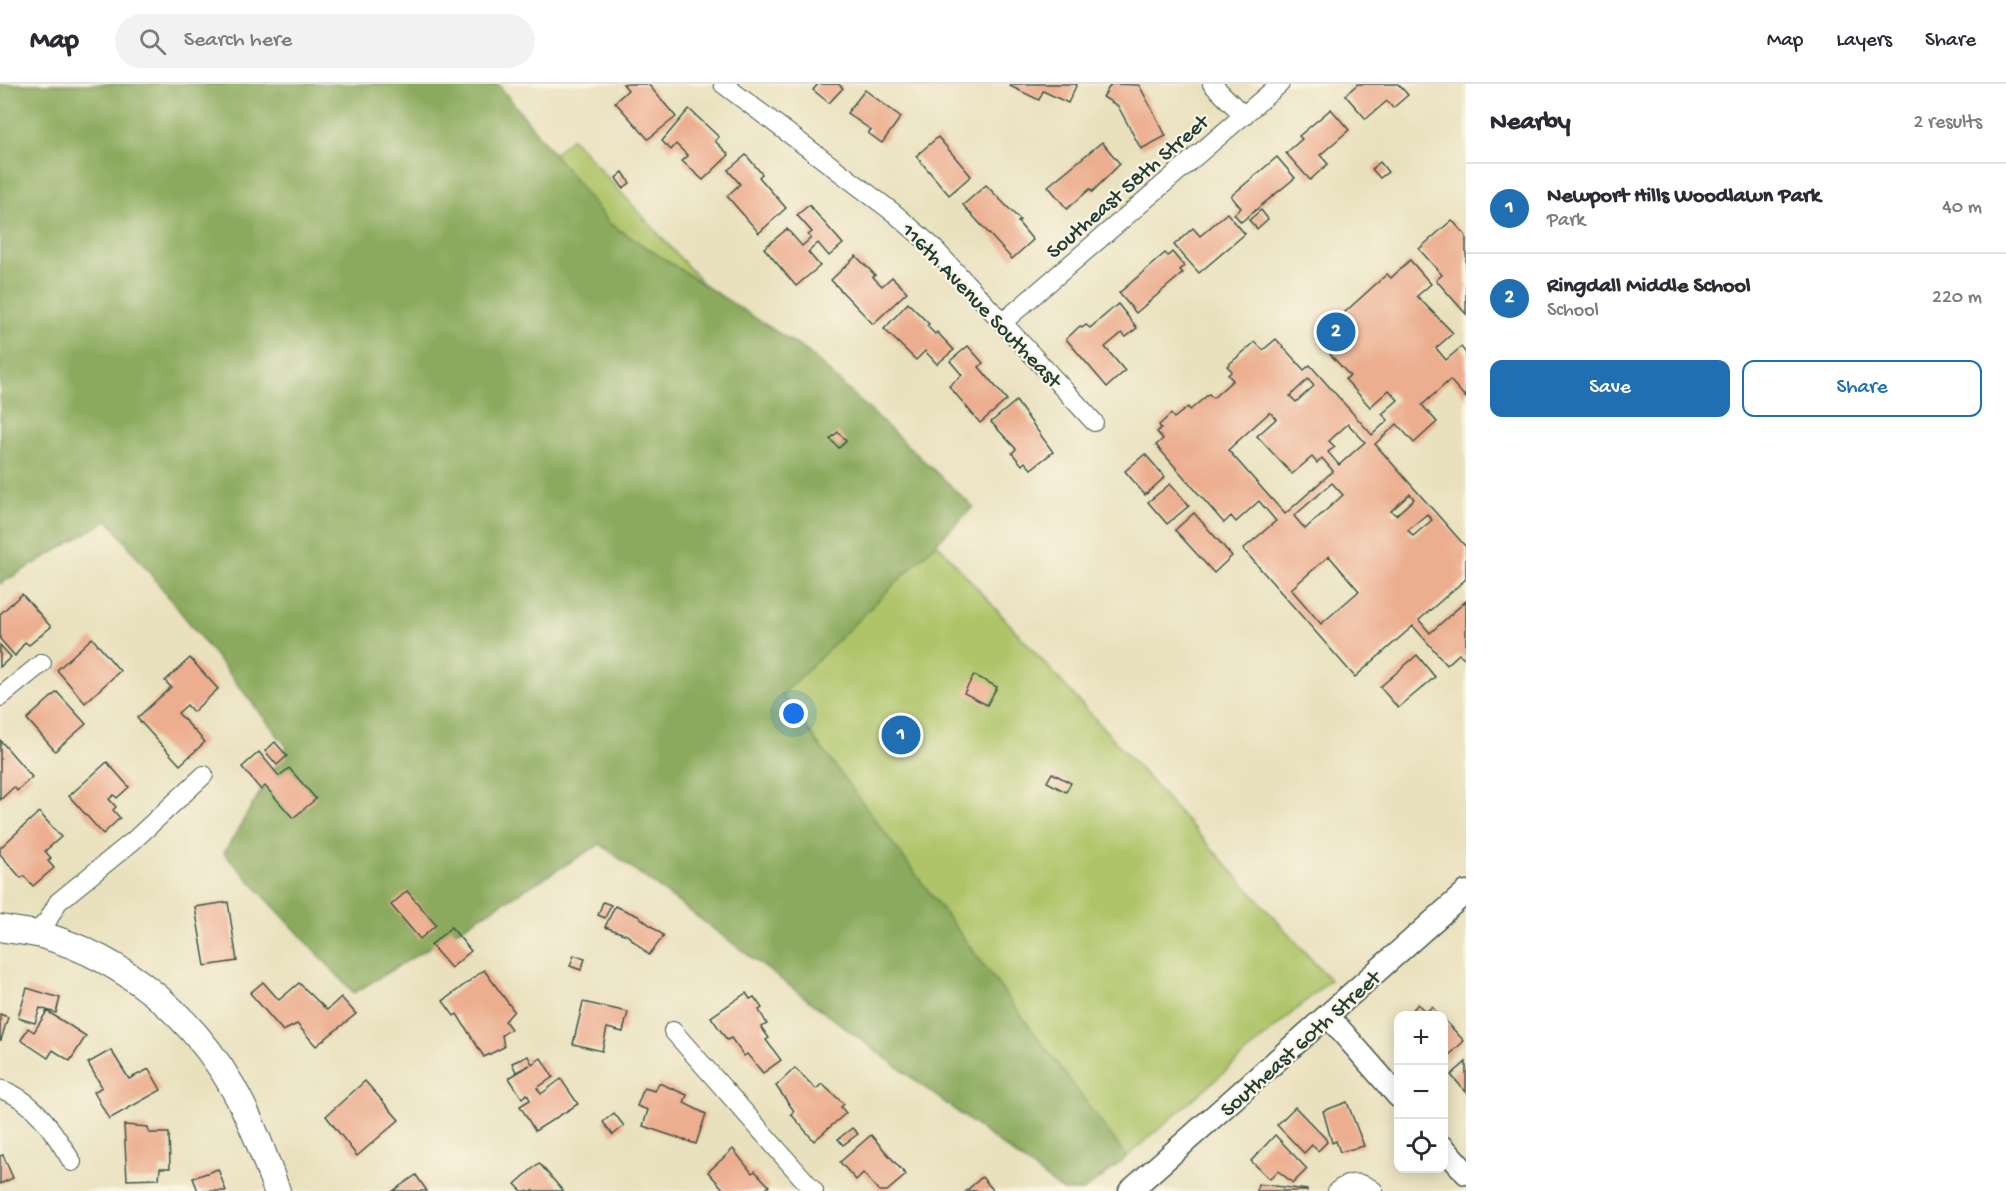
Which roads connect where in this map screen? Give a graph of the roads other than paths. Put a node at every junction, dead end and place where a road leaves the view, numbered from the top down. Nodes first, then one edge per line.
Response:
1 (723, 84) edge
2 (1212, 84) edge
3 (1280, 84) edge
4 (1244, 116) junction
5 (1003, 321) junction
6 (1094, 422) dead end
7 (42, 663) dead end
8 (0, 698) edge
9 (204, 775) dead end
10 (1466, 892) edge
11 (0, 928) edge
12 (34, 934) junction
13 (1329, 1017) junction
14 (673, 1031) dead end
15 (0, 1089) edge
16 (1394, 1091) edge
17 (1448, 1153) edge
18 (72, 1162) dead end
19 (1466, 1173) edge
20 (277, 1191) edge
21 (814, 1191) edge
22 (1130, 1191) edge
23 (1337, 1191) edge
24 (1374, 1191) edge

1 - 5 street, 116th Avenue Southeast
2 - 4 street
3 - 4 street, Southeast 58th Street
4 - 5 street, Southeast 58th Street
5 - 6 street, 116th Avenue Southeast
7 - 8 street
9 - 12 street
10 - 13 street, Southeast 60th Street
11 - 12 main road
12 - 20 main road
13 - 16 street
13 - 22 street, Southeast 60th Street
14 - 21 street
15 - 18 street
17 - 19 street
23 - 24 street

